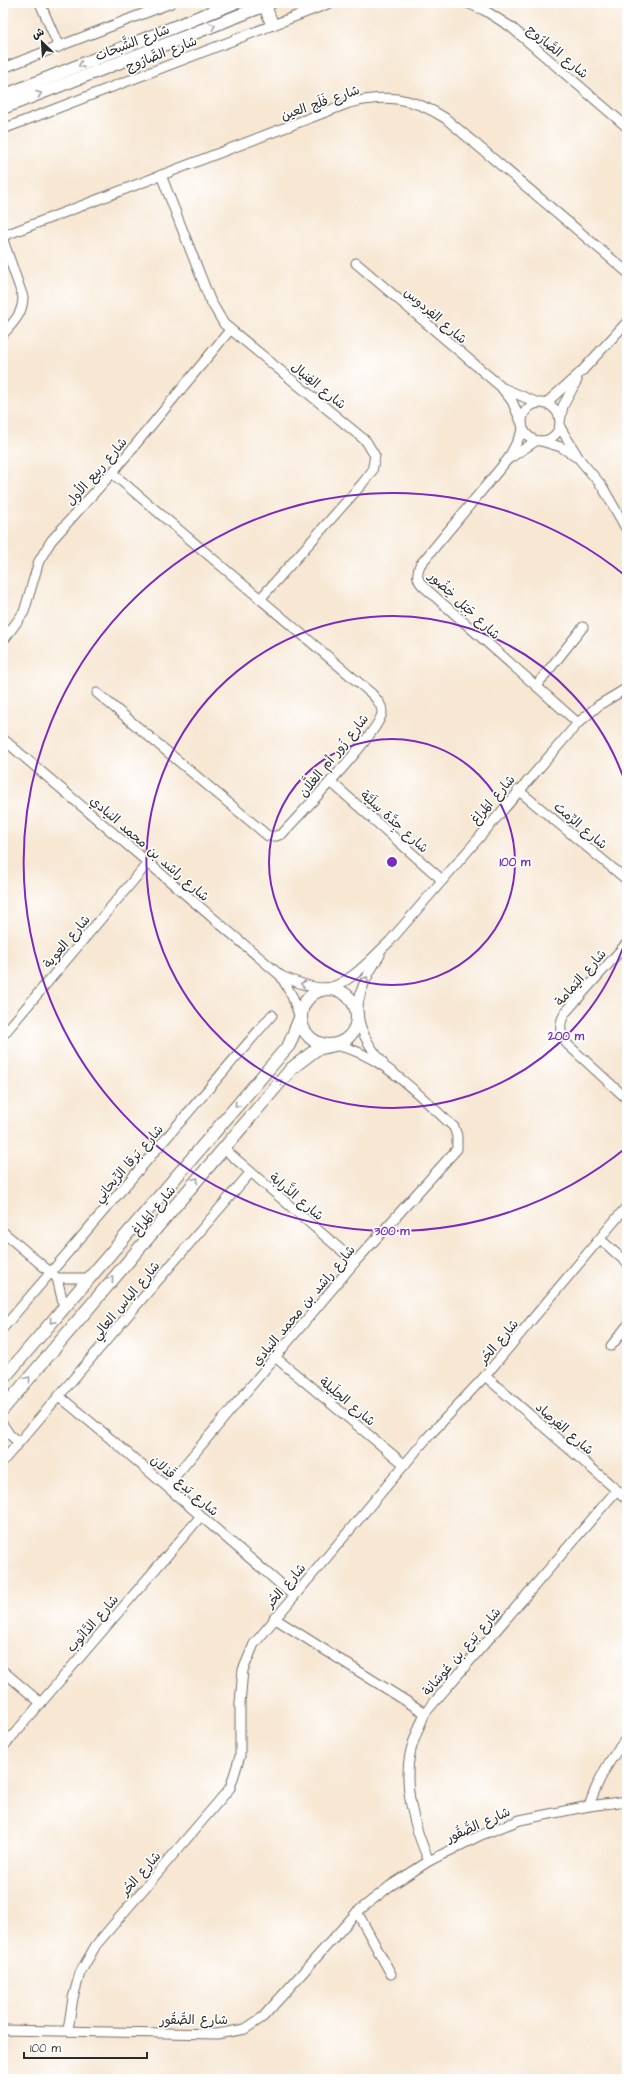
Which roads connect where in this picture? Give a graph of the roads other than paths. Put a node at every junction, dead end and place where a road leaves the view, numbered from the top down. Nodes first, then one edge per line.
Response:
1 (40, 3) edge
2 (171, 3) edge
3 (234, 3) edge
4 (330, 3) edge
5 (467, 3) edge
6 (268, 4) edge
7 (272, 24) junction
8 (59, 47) junction
9 (3, 68) edge
10 (3, 96) edge
11 (3, 108) edge
12 (627, 127) edge
13 (3, 129) edge
14 (161, 175) junction
15 (3, 236) edge
16 (3, 240) edge
17 (356, 263) dead end
18 (627, 272) edge
19 (627, 322) edge
20 (230, 330) junction
21 (3, 334) edge
22 (582, 371) junction
23 (500, 386) junction
24 (541, 404) junction
25 (560, 424) junction
26 (523, 427) junction
27 (539, 441) junction
28 (508, 459) junction
29 (580, 460) junction
30 (112, 473) junction
31 (627, 530) edge
32 (260, 599) junction
33 (583, 627) dead end
34 (3, 641) edge
35 (536, 686) junction
36 (627, 688) edge
37 (97, 693) dead end
38 (578, 723) junction
39 (3, 739) edge
40 (331, 782) junction
41 (518, 790) junction
42 (148, 864) junction
43 (441, 880) junction
44 (627, 880) edge
45 (390, 941) junction
46 (627, 943) edge
47 (281, 976) junction
48 (326, 988) junction
49 (272, 1015) dead end
50 (358, 1017) junction
51 (300, 1018) junction
52 (3, 1035) edge
53 (335, 1045) junction
54 (392, 1073) junction
55 (627, 1099) edge
56 (223, 1148) junction
57 (250, 1173) junction
58 (627, 1206) edge
59 (3, 1232) edge
60 (600, 1239) junction
61 (355, 1262) junction
62 (627, 1263) edge
63 (54, 1275) junction
64 (88, 1278) junction
65 (64, 1307) junction
66 (627, 1326) edge
67 (3, 1328) edge
68 (611, 1346) dead end
69 (275, 1357) junction
70 (485, 1376) junction
71 (3, 1379) edge
72 (59, 1396) junction
73 (3, 1409) edge
74 (3, 1425) edge
75 (6, 1433) edge
76 (18, 1442) junction
77 (3, 1461) edge
78 (405, 1465) junction
79 (166, 1486) junction
80 (617, 1490) junction
81 (627, 1499) edge
82 (202, 1516) junction
83 (294, 1596) junction
84 (274, 1618) junction
85 (3, 1671) edge
86 (41, 1703) junction
87 (425, 1713) junction
88 (627, 1738) edge
89 (3, 1748) edge
90 (627, 1801) edge
91 (589, 1806) junction
92 (429, 1861) junction
93 (357, 1912) junction
94 (392, 1974) dead end
95 (3, 2030) edge
96 (68, 2030) junction

1 - 8 street
2 - 8 street
3 -> 10 street, شارع الشَّبحات
4 - 7 street, شارع الصَّارُوج
5 - 12 street, شارع الصَّارُوج
6 - 7 street
11 -> 6 street, شارع الشَّبحات
7 - 13 street, شارع الصَّارُوج
8 - 9 street
14 - 15 street, شارع فَلَج العين
14 - 18 street, شارع فَلَج العين
14 - 20 street, شارع الفِنيال
16 - 21 street
17 - 23 street, شارع الفِردوس
19 - 22 street
20 - 30 street, شارع ربيع الأول
20 - 32 street, شارع الفِنيال
22 - 24 street
22 - 25 street
23 - 24 street, شارع الفِردوس
23 - 26 street, شارع الفِردوس
24 - 25 street
24 - 26 street
25 - 27 street
25 - 29 street
26 - 27 street
26 - 28 street, شارع جَبَل خِضُور
27 - 28 street, شارع جَبَل خِضُور
27 - 29 street
28 - 35 street, شارع جَبَل خِضُور
29 - 31 street
30 - 32 street, شارع زُور أم الغلَّان
30 - 34 street, شارع ربيع الأول
32 - 40 street, شارع زُور أم الغلَّان
33 - 35 street
35 - 38 street, شارع جَبَل خِضُور
36 - 38 street, شارع المَراغ
37 - 40 street, شارع زُور أم الغلَّان
38 - 41 street, شارع المَراغ
39 - 42 street, شارع راشد بن محمد النيادي
40 - 43 street, شارع جِدَّة سِلَيَّة
41 - 43 street, شارع المَراغ
41 - 44 street, شارع الرِّمث
42 - 47 street, شارع راشد بن محمد النيادي
42 - 52 street, شارع العوية
43 - 45 street, شارع المَراغ
45 - 48 street, شارع المَراغ
50 -> 45 street, شارع المَراغ
46 - 55 street, شارع اليَمامة
48 -> 47 street, شارع راشد بن محمد النيادي
47 - 51 street, شارع راشد بن محمد النيادي
48 - 50 street
48 - 51 street
49 - 63 street, شارع بَرقا الرِّيحانِي
50 - 53 street
50 - 54 street, شارع راشد بن محمد النيادي
51 - 53 street
51 -> 64 street, شارع المَراغ
53 - 54 street, شارع راشد بن محمد النيادي
56 -> 53 street, شارع المَراغ
54 - 61 street, شارع راشد بن محمد النيادي
56 - 57 street, شارع الذَّرابة
73 -> 56 street, شارع المَراغ
57 - 61 street, شارع الذَّرابة
57 - 72 street, شارع الياس العالِي
58 - 60 street, شارع الحُر
59 - 63 street
60 - 62 street
60 - 70 street, شارع الحُر
61 - 69 street, شارع راشد بن محمد النيادي
63 - 64 street
63 - 65 street
63 - 67 street, شارع بَرقا الرِّيحانِي
64 - 65 street, شارع المَراغ
65 -> 71 street, شارع المَراغ
66 - 68 street
69 - 78 street, شارع الحِلَيلة
69 - 79 street, شارع راشد بن محمد النيادي
70 - 78 street, شارع الحُر
70 - 80 street, شارع الفِرصاد
72 - 76 street, شارع الياس العالِي
72 - 79 street, شارع بَدع قَذلان
74 - 75 street
75 - 76 street
76 - 77 street, شارع الياس العالِي
78 - 83 street, شارع الحُر
79 - 82 street, شارع بَدع قَذلان
80 - 81 street, شارع الفِرصاد
80 - 87 street, شارع بَدع بن عُوشانة
82 - 83 street, شارع بَدع قَذلان
82 - 86 street, شارع الدَّانُوب
83 - 84 street, شارع الحُر
84 - 87 street
84 - 96 street, شارع الحُر
85 - 86 street
86 - 89 street, شارع الدَّانُوب
87 - 92 street, شارع بَدع بن عُوشانة
88 - 91 street
90 - 91 street, شارع الصُّقُور
91 - 92 street, شارع الصُّقُور
92 - 93 street, شارع الصُّقُور
93 - 94 street
93 - 96 street, شارع الصُّقُور
95 - 96 street, شارع الصُّقُور

